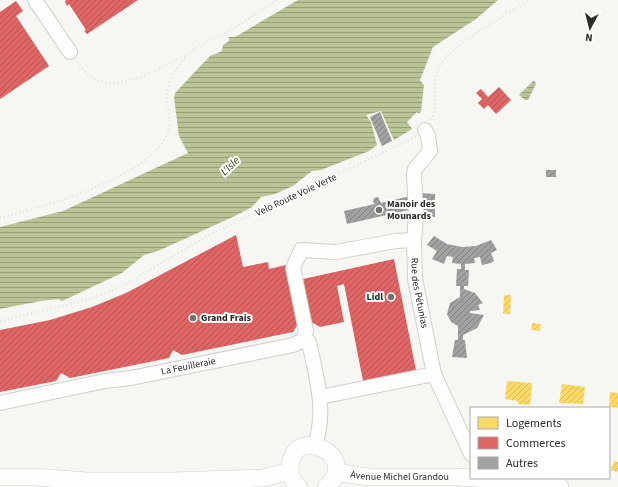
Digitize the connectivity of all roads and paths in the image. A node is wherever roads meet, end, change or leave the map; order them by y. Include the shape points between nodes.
1 (35, 0) edge
2 (277, 0) edge
3 (530, 0) edge
4 (70, 52) joint
5 (189, 54) junction
6 (425, 130) junction
7 (0, 218) edge
8 (414, 240) junction
9 (0, 321) edge
10 (304, 338) junction
11 (434, 374) junction
12 (320, 397) junction
13 (0, 403) edge
14 (315, 445) junction
15 (470, 452) edge
16 (290, 471) junction
17 (336, 472) junction
18 (0, 477) edge
19 (470, 478) edge
20 (483, 479) edge
21 (86, 481) junction
22 (173, 484) edge
23 (537, 485) edge
24 (19, 487) edge
25 (299, 487) edge
26 (326, 487) edge
27 (560, 487) edge

1 - 4 street
2 - 5 path via 229,31 203,43
3 - 6 path, Velo Route Voie Verte via 465,42 442,62 436,74 433,115
4 - 5 path via 84,73 98,81 115,84 136,79
5 - 7 path via 176,69 170,82 167,98 170,127 166,138 148,158 94,188
6 - 8 street, Rue des Pétunias via 430,151 415,169 414,174
6 - 9 path, Velo Route Voie Verte via 407,143 209,235 121,287 87,300
8 - 10 street via 336,252 301,250 293,268 306,331
8 - 11 street, Rue des Pétunias via 415,279
10 - 12 street via 309,342
10 - 13 street, La Feuilleraie via 292,345
11 - 12 street
11 - 15 street, Rue des Pétunias
12 - 14 street via 320,424
14 - 16 main road via 303,447 294,454
14 - 17 main road via 329,451 336,465
16 - 22 main road via 263,478
16 - 25 main road via 293,481
17 - 19 main road, Avenue Michel Grandou via 368,478
17 - 26 main road
18 - 21 main road
20 - 23 main road, Avenue Michel Grandou
21 - 22 main road
21 - 24 main road
23 - 27 main road, Avenue Michel Grandou

